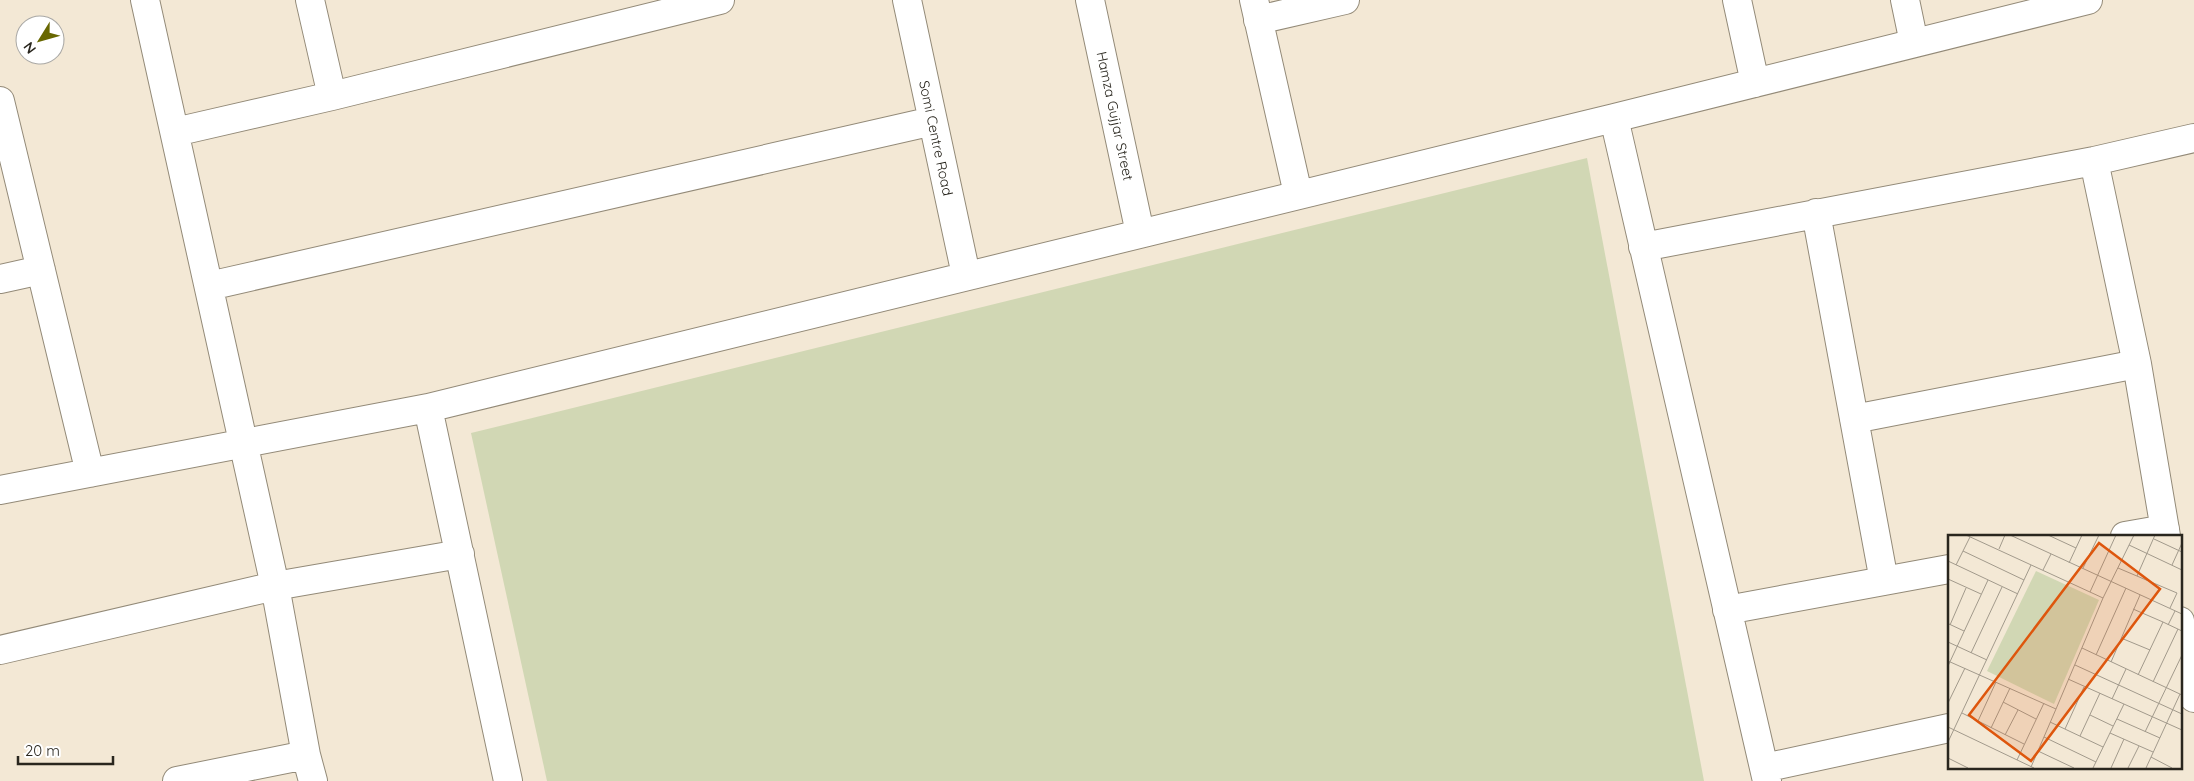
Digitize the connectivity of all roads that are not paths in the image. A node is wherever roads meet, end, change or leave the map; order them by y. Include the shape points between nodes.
1 (145, 0) edge
2 (310, 0) edge
3 (720, 0) edge
4 (907, 0) edge
5 (1090, 0) edge
6 (1345, 0) edge
7 (1737, 0) edge
8 (1905, 0) edge
9 (2072, 2) edge
10 (639, 10) edge
11 (1256, 10) edge
12 (1914, 43) junction
13 (1755, 83) junction
14 (332, 96) junction
15 (0, 100) edge
16 (1614, 118) junction
17 (933, 121) junction
18 (174, 132) junction
19 (2194, 138) edge
20 (2094, 161) junction
21 (1298, 194) junction
22 (1816, 213) junction
23 (1140, 233) junction
24 (1644, 247) junction
25 (41, 270) junction
26 (966, 275) junction
27 (0, 279) edge
28 (208, 286) junction
29 (2136, 364) junction
30 (428, 408) junction
31 (1854, 419) junction
32 (244, 444) junction
33 (90, 473) junction
34 (0, 490) edge
35 (2165, 532) edge
36 (2135, 535) edge
37 (460, 554) junction
38 (1948, 569) edge
39 (1884, 581) junction
40 (275, 586) junction
41 (1727, 610) junction
42 (2182, 637) edge
43 (0, 650) edge
44 (2188, 684) edge
45 (1948, 728) edge
46 (306, 755) junction
47 (1765, 774) edge
48 (178, 781) edge
49 (313, 781) edge
50 (508, 781) edge

1 - 18 street
2 - 14 street
3 - 10 street
4 - 17 street, Somi Centre Road
5 - 23 street, Hamza Gujjar Street
6 - 11 street
7 - 13 street
8 - 12 street
9 - 12 street
10 - 14 street
11 - 21 street
12 - 13 street
13 - 16 street
14 - 18 street
15 - 25 street
16 - 21 street
16 - 24 street
17 - 26 street, Somi Centre Road
17 - 28 street
18 - 28 street
19 - 20 street
20 - 22 street
20 - 29 street
21 - 23 street
22 - 24 street
22 - 31 street
23 - 26 street
24 - 41 street
25 - 27 street
25 - 33 street
26 - 30 street
28 - 32 street
29 - 31 street
29 - 35 street
30 - 32 street
30 - 37 street
31 - 39 street
32 - 33 street
32 - 40 street
33 - 34 street
35 - 36 street
37 - 40 street
37 - 50 street
38 - 39 street
39 - 41 street
40 - 43 street
40 - 46 street
41 - 47 street
42 - 44 street
45 - 47 street
46 - 48 street
46 - 49 street

